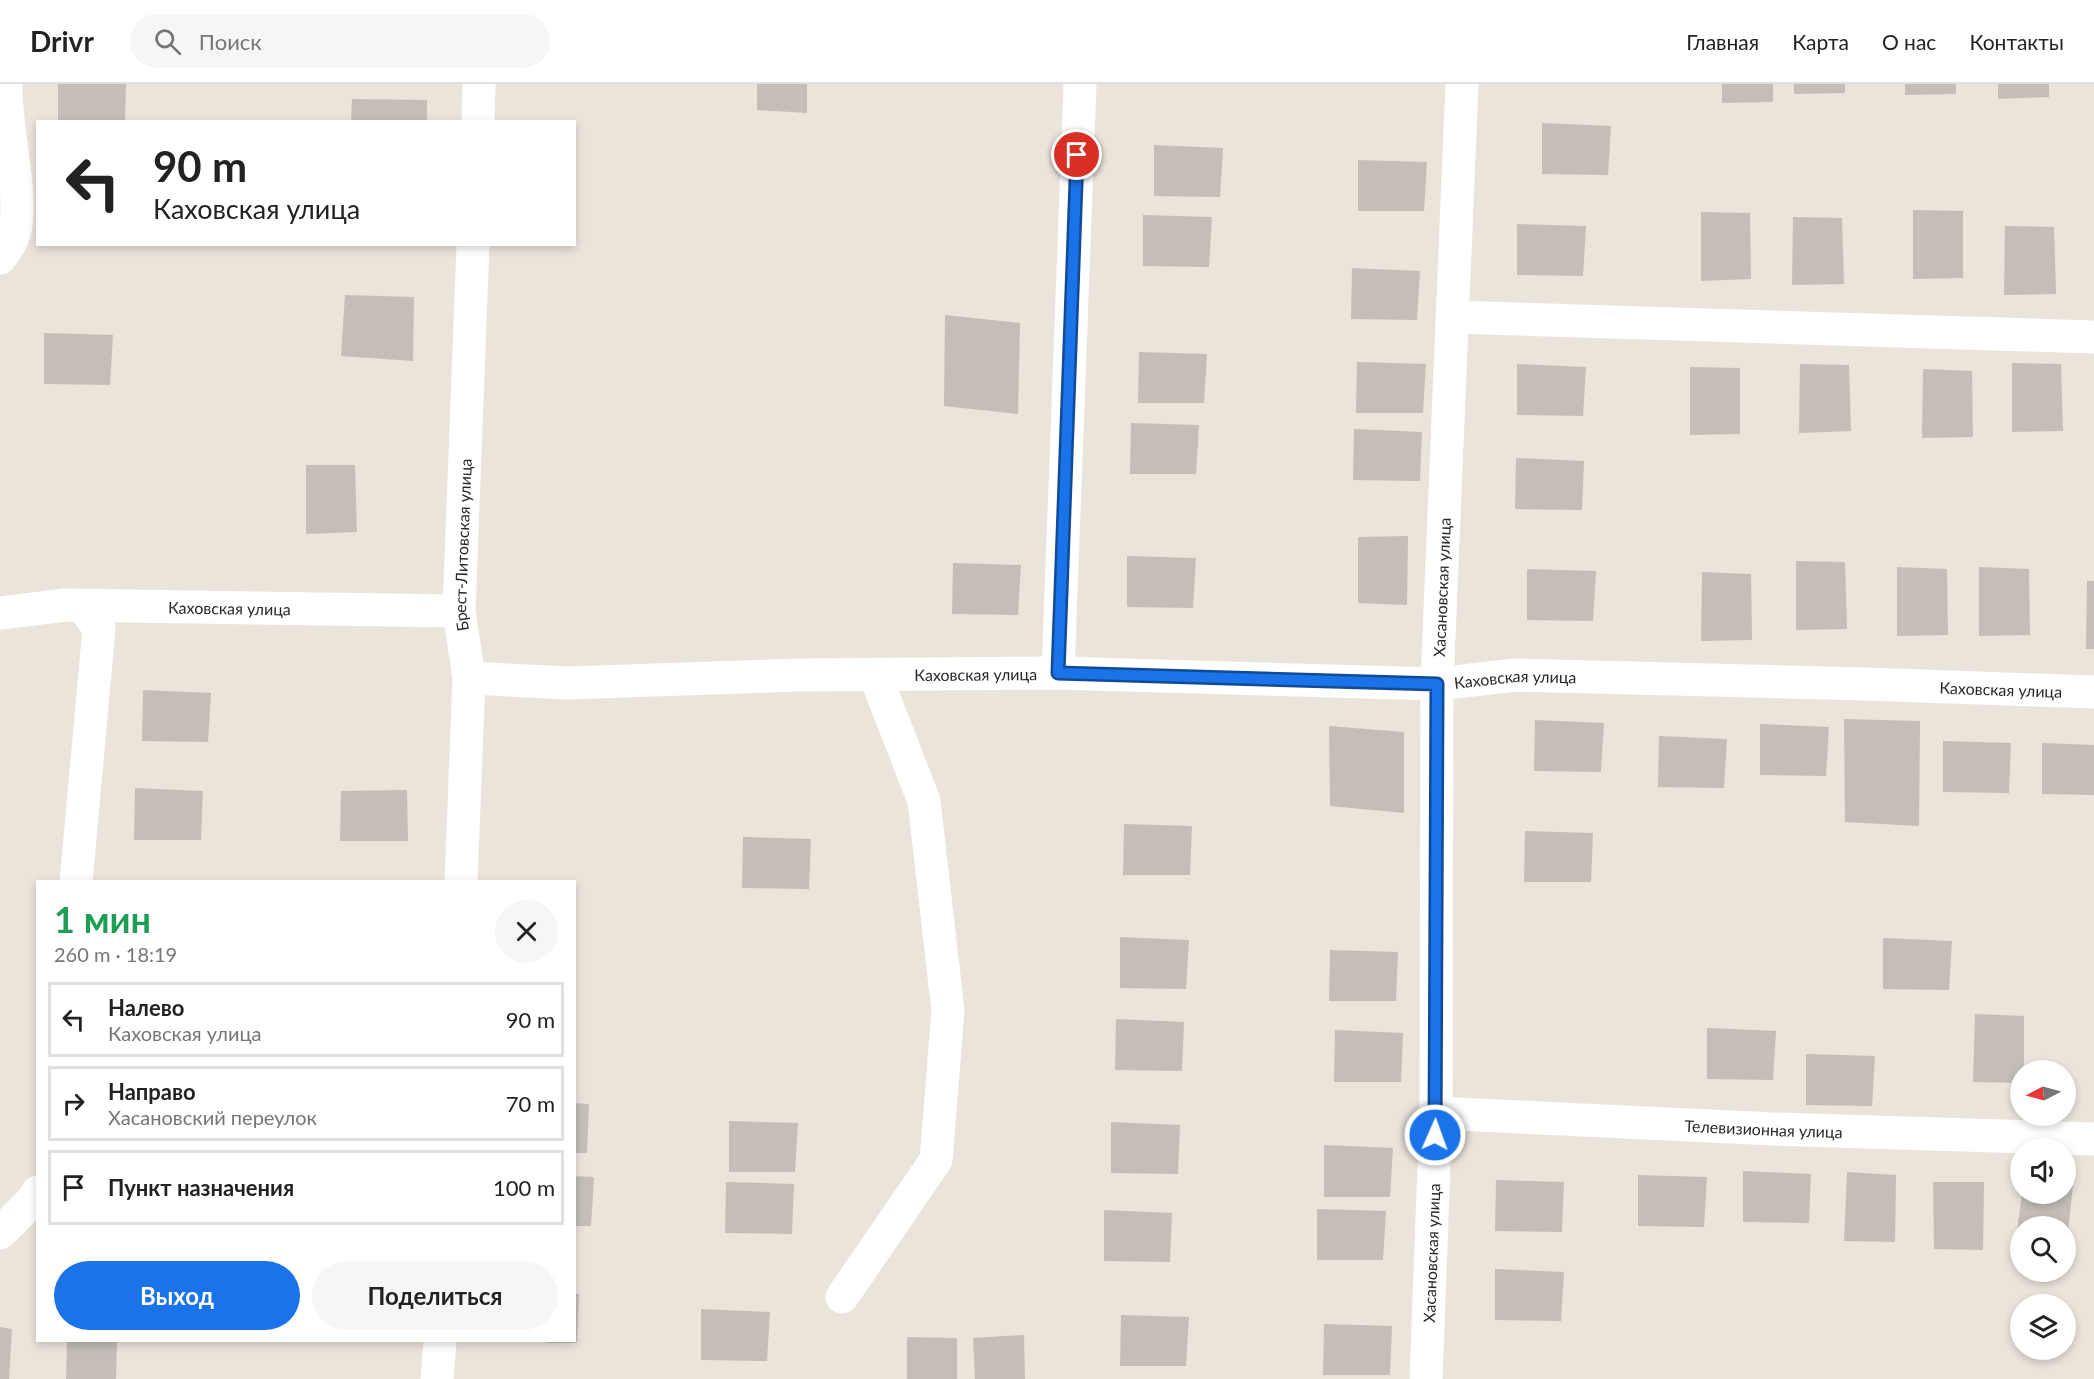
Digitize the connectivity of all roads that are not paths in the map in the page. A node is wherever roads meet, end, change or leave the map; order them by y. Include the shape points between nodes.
1 (6, 84) edge
2 (479, 84) edge
3 (1080, 84) edge
4 (1462, 84) edge
5 (478, 120) edge
6 (473, 246) edge
7 (0, 258) edge
8 (1453, 317) junction
9 (2094, 337) edge
10 (82, 606) junction
11 (459, 611) junction
12 (0, 613) edge
13 (1058, 673) junction
14 (875, 675) junction
15 (469, 678) junction
16 (1437, 684) junction
17 (2094, 692) edge
18 (76, 880) edge
19 (461, 880) edge
20 (1436, 1113) junction
21 (2094, 1139) edge
22 (36, 1194) edge
23 (0, 1233) edge
24 (842, 1297) dead end
25 (440, 1342) edge
26 (437, 1379) edge
27 (1426, 1379) edge

1 - 7 street via 16,227
2 - 5 street
3 - 13 street
4 - 8 street, Хасановская улица
6 - 11 street, Брест-Литовская улица
8 - 9 street
8 - 16 street, Хасановская улица
10 - 11 street, Каховская улица
10 - 12 street, Каховская улица
10 - 18 street via 99,628
11 - 15 street, Брест-Литовская улица
13 - 14 street, Каховская улица
13 - 16 street, Каховская улица
14 - 15 street, Каховская улица via 568,683
14 - 24 street via 924,801 948,1011 936,1160
15 - 19 street, Брест-Литовская улица
16 - 17 street, Каховская улица via 1516,675
16 - 20 street, Хасановская улица
20 - 21 street, Телевизионная улица
20 - 27 street, Хасановская улица
22 - 23 street
25 - 26 street

